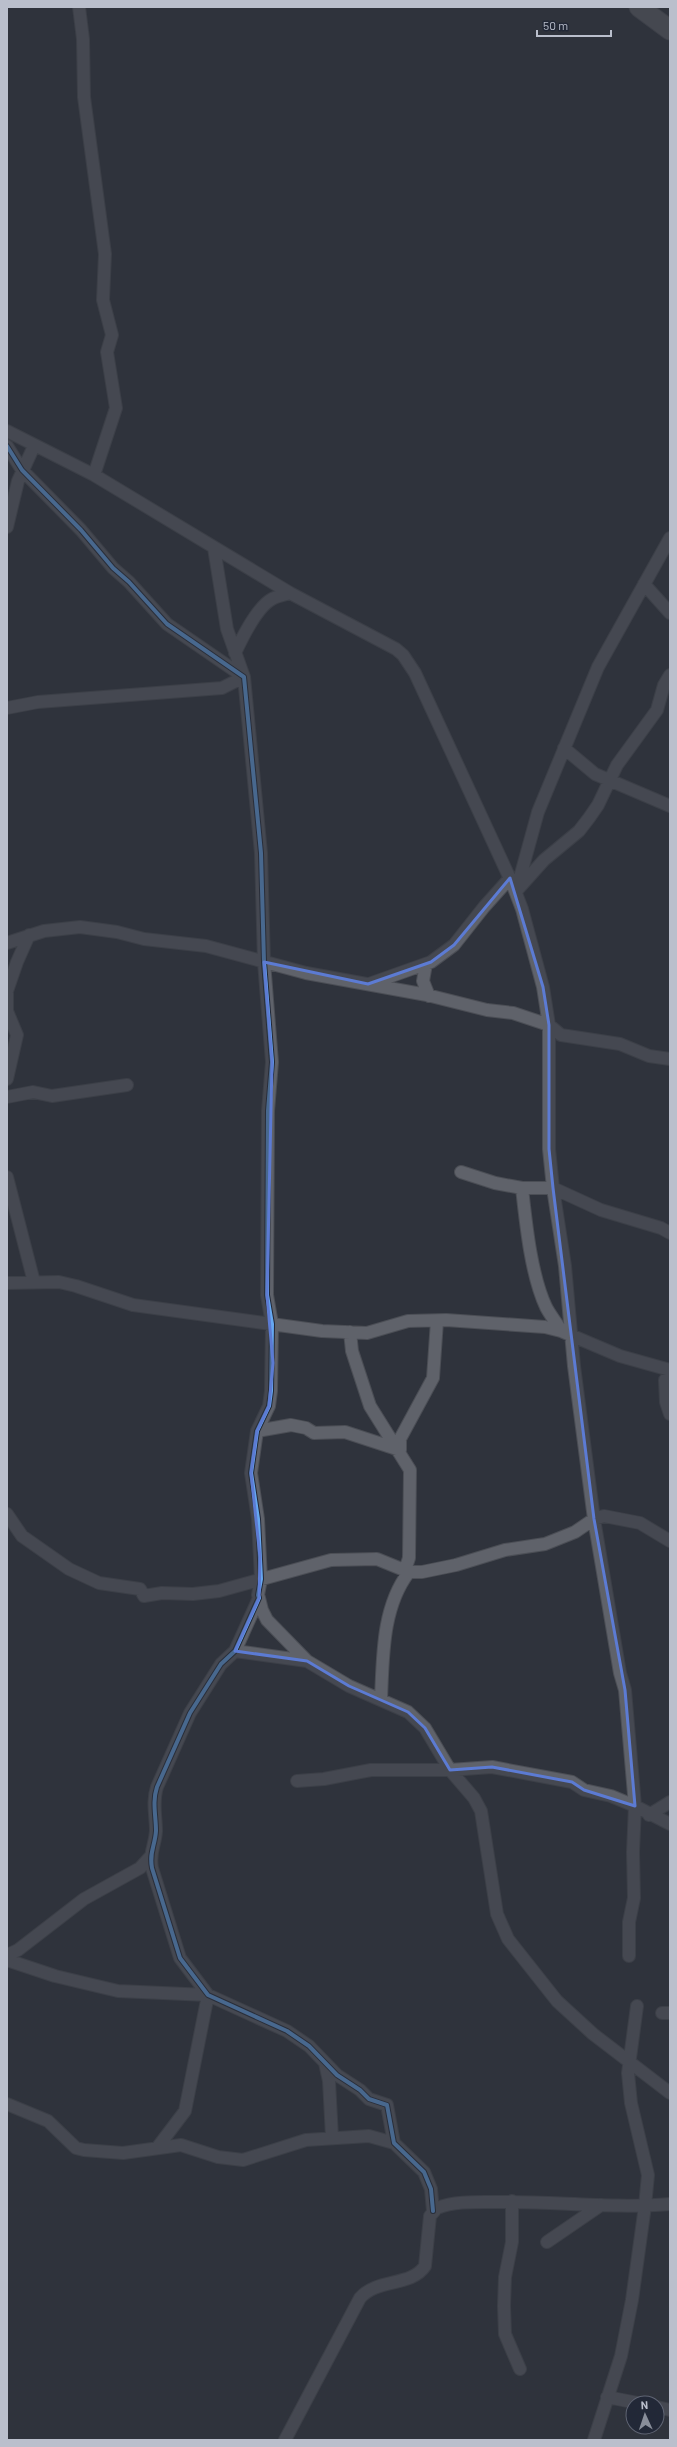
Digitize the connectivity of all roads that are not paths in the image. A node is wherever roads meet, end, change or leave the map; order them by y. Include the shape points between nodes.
1 (79, 7) edge
2 (639, 7) edge
3 (670, 30) edge
4 (7, 431) edge
5 (7, 446) edge
6 (34, 446) junction
7 (22, 470) junction
8 (94, 475) junction
9 (7, 527) edge
10 (670, 538) edge
11 (214, 548) junction
12 (644, 584) junction
13 (290, 593) junction
14 (670, 613) edge
15 (235, 653) junction
16 (670, 675) edge
17 (244, 677) junction
18 (7, 708) edge
19 (564, 748) junction
20 (608, 780) junction
21 (670, 806) edge
22 (510, 878) junction
23 (516, 892) junction
24 (29, 935) junction
25 (7, 943) edge
26 (264, 962) junction
27 (426, 964) junction
28 (368, 984) junction
29 (429, 996) junction
30 (549, 1025) junction
31 (670, 1059) edge
32 (7, 1078) edge
33 (127, 1086) dead end
34 (7, 1097) edge
35 (461, 1172) dead end
36 (7, 1177) edge
37 (522, 1188) junction
38 (553, 1188) junction
39 (670, 1233) edge
40 (34, 1282) junction
41 (7, 1283) edge
42 (437, 1321) junction
43 (272, 1324) junction
44 (350, 1332) junction
45 (567, 1333) junction
46 (670, 1370) edge
47 (670, 1376) edge
48 (670, 1414) edge
49 (257, 1431) junction
50 (400, 1450) junction
51 (7, 1514) edge
52 (594, 1519) junction
53 (670, 1541) edge
54 (407, 1571) junction
55 (261, 1579) junction
56 (259, 1598) junction
57 (235, 1651) junction
58 (308, 1661) junction
59 (381, 1698) junction
60 (450, 1770) junction
61 (297, 1781) dead end
62 (670, 1802) edge
63 (635, 1806) junction
64 (649, 1815) junction
65 (670, 1824) edge
66 (150, 1857) junction
67 (7, 1955) edge
68 (629, 1956) dead end
69 (7, 1960) edge
70 (208, 1995) junction
71 (637, 2006) dead end
72 (324, 2062) junction
73 (628, 2062) junction
74 (670, 2093) edge
75 (7, 2104) edge
76 (332, 2137) junction
77 (394, 2143) junction
78 (157, 2148) junction
79 (512, 2201) junction
80 (670, 2204) edge
81 (601, 2205) junction
82 (645, 2206) junction
83 (433, 2211) junction
84 (547, 2242) dead end
85 (520, 2369) dead end
86 (607, 2397) junction
87 (625, 2400) edge
88 (285, 2440) edge
89 (594, 2440) edge

1 - 8 street via 83,39 84,97 105,254 104,300 112,335 107,352 116,408
2 - 3 highway
4 - 6 street
5 - 7 street
6 - 7 street
6 - 8 street
7 - 9 street
7 - 17 street via 167,624
8 - 11 street
10 - 12 street
11 - 13 street
11 - 15 street via 222,608
12 - 14 street
12 - 19 street via 598,667
13 - 15 street via 271,599 260,610
13 - 22 street via 375,637 403,655 415,673
15 - 17 street
16 - 20 street via 664,685 657,710
17 - 18 street via 222,688 38,702
17 - 26 street via 261,853
19 - 20 street via 595,774
19 - 23 street via 538,812
20 - 21 street
20 - 23 street via 598,805 582,827 544,860
22 - 23 street
22 - 27 street via 454,945
23 - 30 street via 543,987
24 - 25 street
24 - 26 street via 80,927 144,939 206,946
24 - 32 street via 7,991 8,1011 17,1035
26 - 28 street via 306,973
26 - 43 street via 272,1062 268,1111 267,1295
27 - 28 street
27 - 29 street via 423,981
28 - 29 street
29 - 30 street via 487,1010 513,1013
30 - 31 street via 561,1035 620,1044 649,1056
30 - 38 street via 549,1142
33 - 34 street via 52,1096 33,1092
35 - 37 street via 495,1183
36 - 40 street
37 - 38 street
37 - 45 street via 530,1248 540,1290 546,1307
38 - 39 street via 601,1210
38 - 45 street via 565,1266
40 - 41 street
40 - 43 street via 59,1282 133,1305
42 - 44 street via 408,1321 380,1330
42 - 45 street via 545,1327
42 - 50 street via 433,1378 400,1439
43 - 44 street
43 - 49 street via 269,1406
44 - 50 street via 352,1351 370,1406
45 - 46 street via 620,1356
45 - 52 street via 574,1366
47 - 48 street via 665,1380 666,1402
49 - 50 street via 291,1425 306,1428 314,1433 345,1432
49 - 55 street via 251,1473 258,1519
50 - 54 street via 410,1470
51 - 55 street via 22,1536 65,1566 99,1583 140,1589 144,1596 206,1592 237,1587
52 - 53 street via 604,1516 640,1523
52 - 54 street via 575,1532 545,1544 505,1550 429,1571
52 - 63 street via 625,1690
54 - 55 street via 377,1559 331,1560
54 - 59 street via 399,1585 387,1628 383,1651
55 - 56 street
56 - 57 street
56 - 58 street via 267,1620
57 - 58 street
57 - 66 street via 221,1664 190,1713 156,1787 156,1832
58 - 59 street via 349,1686
59 - 60 street via 408,1712 425,1728
60 - 61 street via 371,1770
60 - 63 street via 492,1767 572,1782 584,1790 611,1796
60 - 73 street via 471,1793 481,1811 497,1914 508,1939 557,2001
62 - 64 street
63 - 64 street
63 - 68 street via 634,1898 629,1922
64 - 65 street
66 - 67 street via 140,1868 99,1889 18,1950
66 - 70 street via 178,1952
69 - 70 street via 55,1976 118,1991
70 - 72 street via 287,2031 309,2046
70 - 78 street via 185,2111
71 - 73 street
72 - 76 street via 329,2081
72 - 77 street via 369,2099 387,2105
73 - 74 street
73 - 82 street via 631,2102 648,2175
75 - 78 street via 48,2121 76,2148 122,2153
76 - 77 street via 369,2136
76 - 78 street via 306,2140 243,2160 218,2157 189,2146
77 - 83 street via 417,2164 427,2179
79 - 81 street
79 - 83 street via 466,2202 444,2205
79 - 85 street via 512,2242 505,2277 505,2334
80 - 82 street
81 - 82 street
81 - 84 street
82 - 86 street via 632,2300 621,2356
83 - 88 street via 430,2216 425,2266 420,2273 411,2278 374,2288 360,2298
86 - 87 street
86 - 89 street

